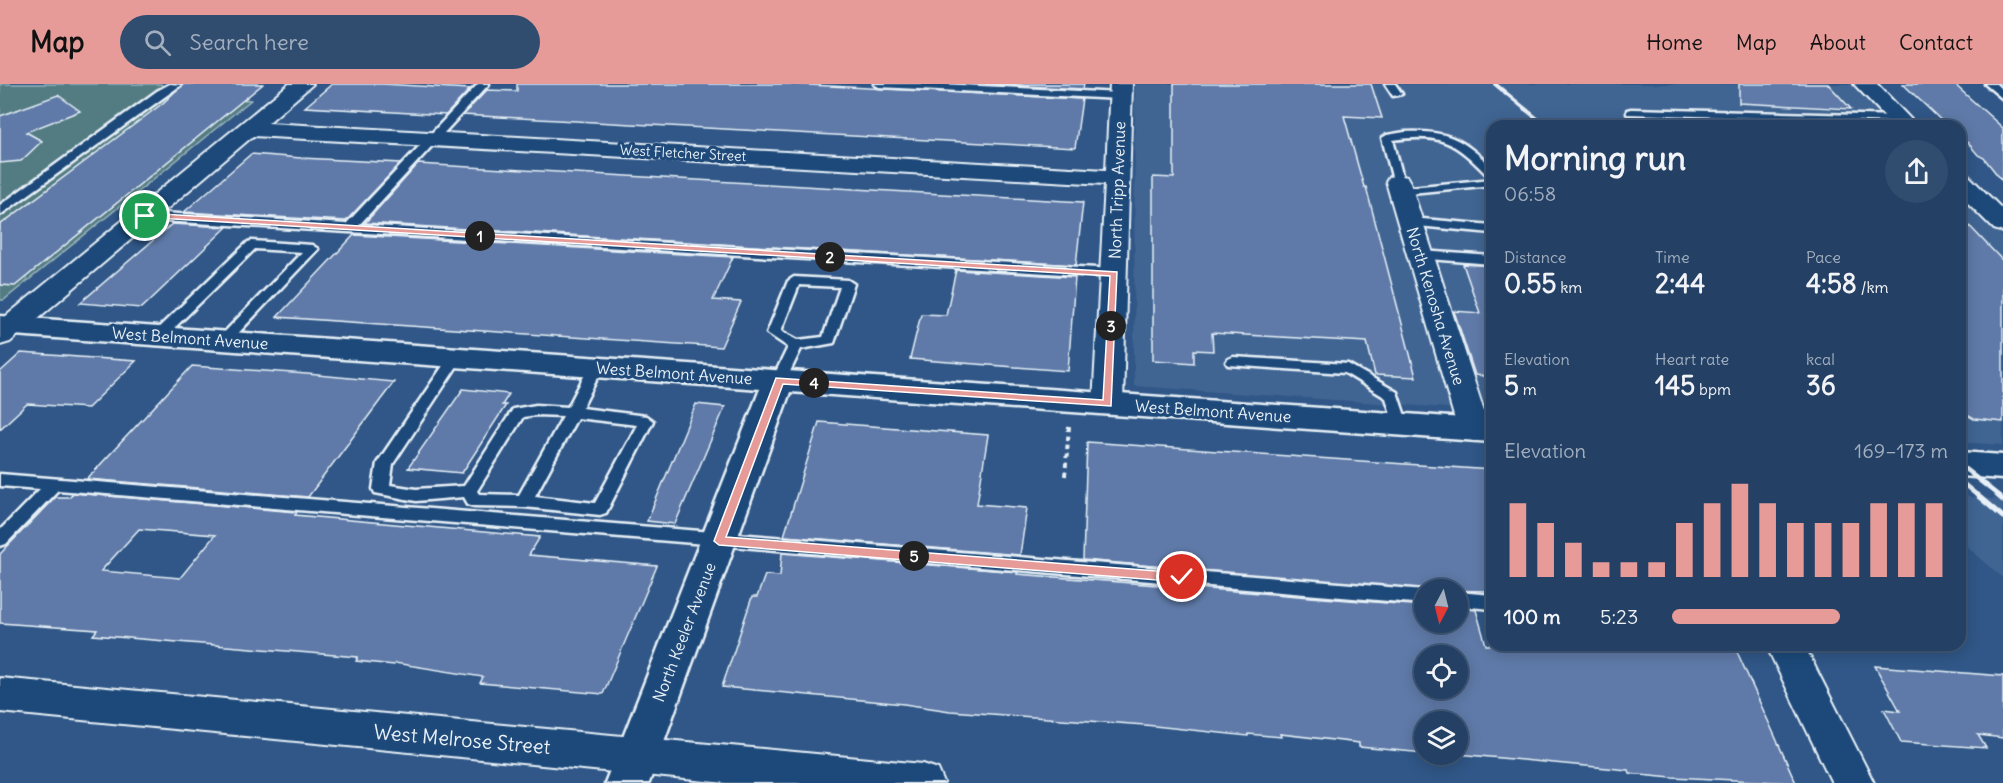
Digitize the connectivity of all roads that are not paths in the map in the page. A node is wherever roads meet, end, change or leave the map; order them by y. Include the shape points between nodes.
1 (302, 84) edge
2 (484, 84) edge
3 (879, 84) edge
4 (1390, 84) edge
5 (1865, 84) edge
6 (1990, 84) edge
7 (176, 85) edge
8 (1121, 90) edge
9 (1397, 94) dead end
10 (2003, 96) edge
11 (1631, 112) dead end
12 (1849, 120) edge
13 (1901, 120) edge
14 (248, 129) junction
15 (432, 139) junction
16 (1486, 168) edge
17 (1118, 178) junction
18 (1486, 182) edge
19 (1400, 187) junction
20 (1966, 187) edge
21 (0, 211) edge
22 (145, 216) junction
23 (1411, 222) junction
24 (2003, 224) edge
25 (349, 228) junction
26 (1486, 228) edge
27 (1421, 255) junction
28 (1486, 260) edge
29 (1114, 273) junction
30 (4, 329) edge
31 (158, 336) junction
32 (223, 341) junction
33 (796, 345) junction
34 (456, 357) junction
35 (1233, 362) dead end
36 (596, 367) junction
37 (779, 380) junction
38 (1108, 404) junction
39 (573, 412) junction
40 (1401, 425) junction
41 (1483, 430) edge
42 (1966, 464) edge
43 (2003, 467) edge
44 (0, 480) edge
45 (54, 485) junction
46 (469, 491) junction
47 (524, 501) junction
48 (0, 540) edge
49 (719, 541) junction
50 (1414, 596) edge
51 (1468, 600) edge
52 (1486, 601) edge
53 (1788, 651) edge
54 (0, 695) edge
55 (632, 769) edge
56 (924, 783) edge
57 (1853, 783) edge

1 - 14 street
2 - 15 lane
3 - 8 lane
4 - 9 lane
5 - 13 street
6 - 10 lane
7 - 21 lane
8 - 17 street, North Tripp Avenue
11 - 12 lane
14 - 15 street, West Fletcher Street
14 - 22 street
15 - 17 street, West Fletcher Street
15 - 25 lane
16 - 19 lane via 1452,140 1405,135 1388,138
17 - 29 street, North Tripp Avenue
18 - 19 lane
19 - 23 street, North Kenosha Avenue
20 - 24 street
22 - 25 lane
22 - 30 street
23 - 26 lane
23 - 27 street, North Kenosha Avenue
25 - 29 lane
27 - 28 lane
27 - 41 street, North Kenosha Avenue
29 - 38 street, North Tripp Avenue
30 - 31 main road, West Belmont Avenue
31 - 32 main road, West Belmont Avenue
31 - 32 lane via 252,245 312,249
32 - 34 main road, West Belmont Avenue
33 - 33 lane via 774,333 794,281 848,284 829,340
33 - 37 lane
34 - 36 main road, West Belmont Avenue
34 - 46 lane via 385,463 381,489 416,495
35 - 40 lane via 1348,369 1392,395
36 - 37 main road, West Belmont Avenue
36 - 39 lane
37 - 38 main road, West Belmont Avenue
37 - 49 main road, North Keeler Avenue
38 - 40 main road, West Belmont Avenue
39 - 46 lane via 536,410 518,414
39 - 47 lane
39 - 47 lane via 646,421 600,509
40 - 41 main road, West Belmont Avenue
42 - 43 main road
44 - 45 lane
45 - 48 lane
45 - 49 lane
46 - 47 lane via 474,500
49 - 50 lane
49 - 55 main road, North Keeler Avenue
51 - 52 lane
53 - 57 street
54 - 55 street, West Melrose Street
55 - 56 street, West Melrose Street

